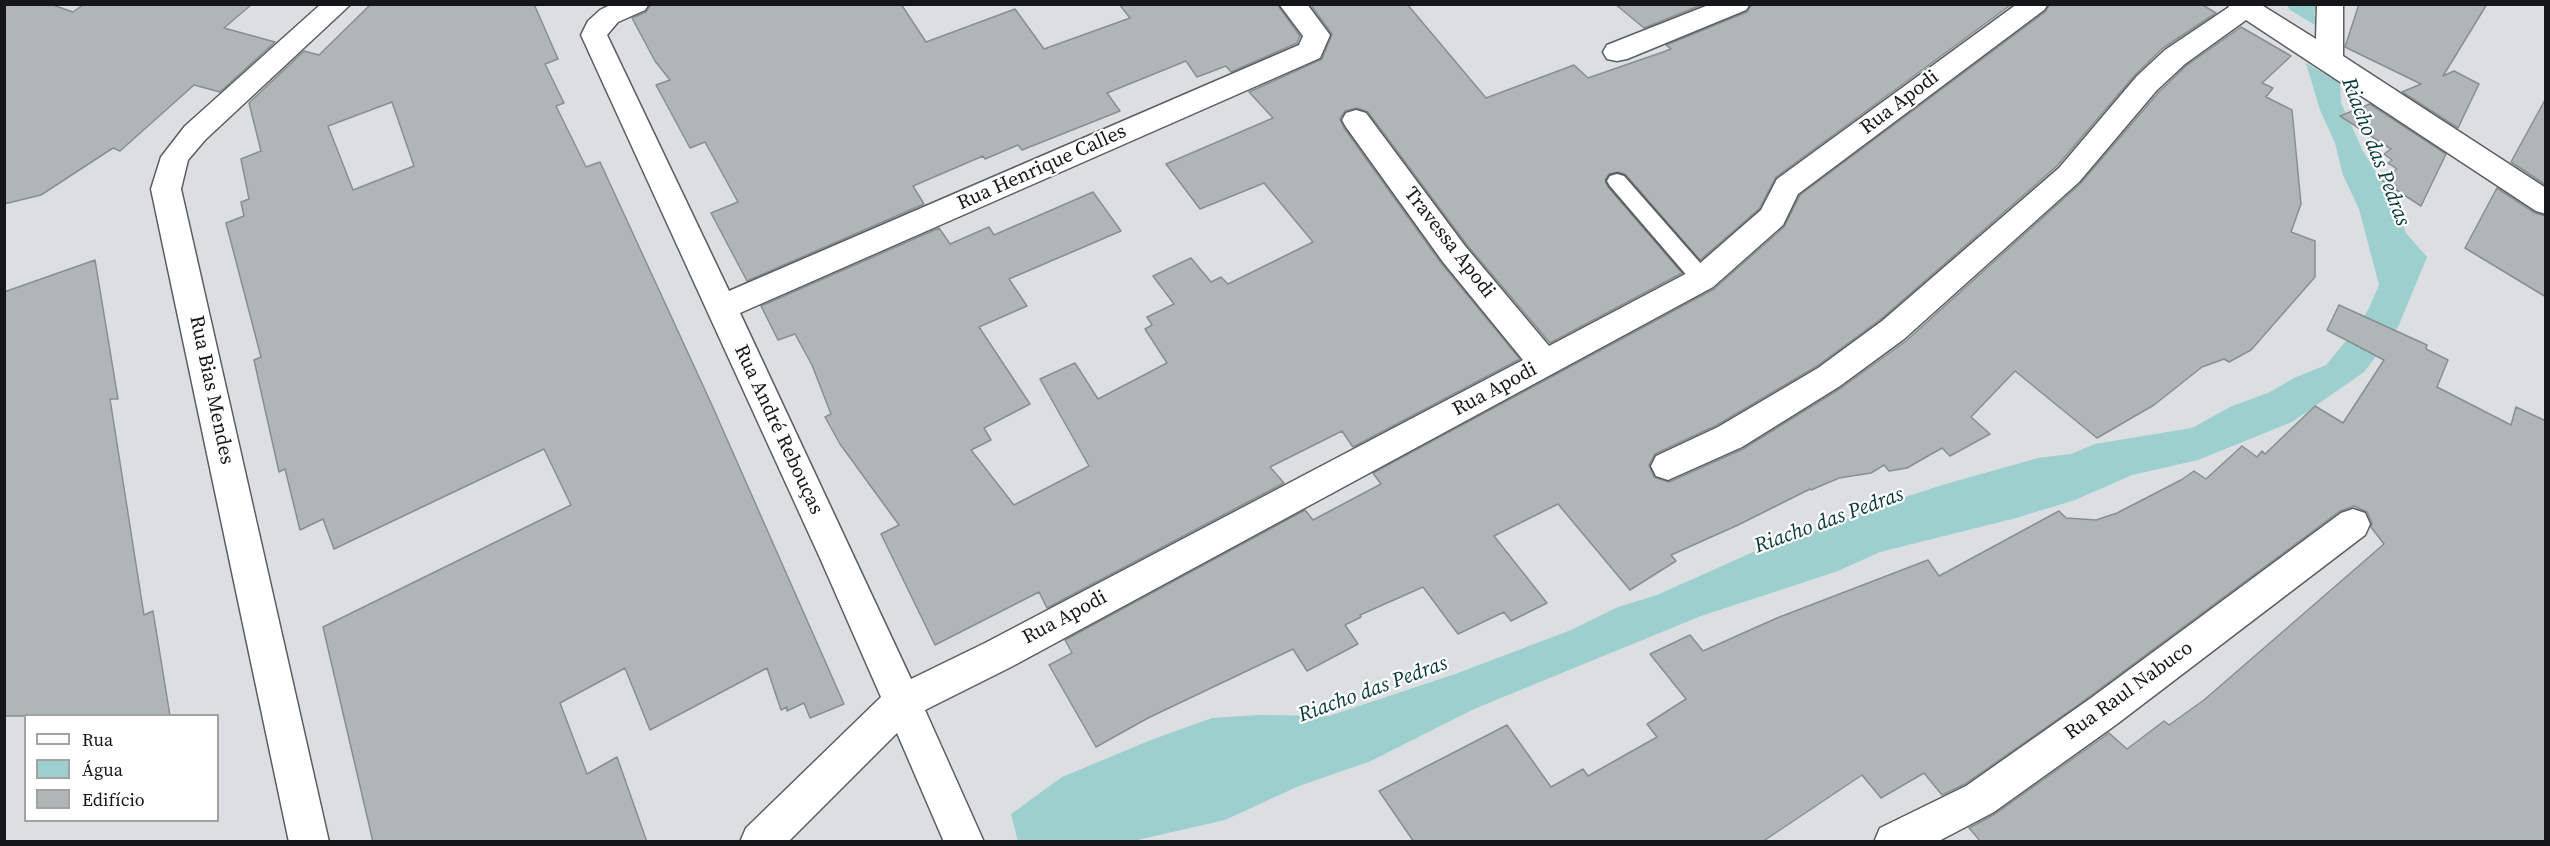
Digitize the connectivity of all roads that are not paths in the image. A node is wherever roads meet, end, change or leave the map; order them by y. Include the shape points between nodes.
1 (338, 4) edge
2 (636, 4) edge
3 (1292, 4) edge
4 (1737, 4) edge
5 (2035, 4) edge
6 (2330, 4) edge
7 (2242, 6) edge
8 (1617, 52) dead end
9 (2330, 60) junction
10 (1356, 120) dead end
11 (1617, 181) dead end
12 (2546, 204) edge
13 (1702, 279) junction
14 (721, 308) junction
15 (1545, 364) junction
16 (1668, 466) dead end
17 (2353, 524) dead end
18 (901, 703) junction
19 (962, 839) edge
20 (309, 842) edge
21 (760, 842) edge
22 (1894, 842) edge

1 - 20 street, Rua Bias Mendes via 195,133 175,157 166,189
2 - 14 street, Rua André Rebouças via 602,21 594,34
3 - 14 street, Rua Henrique Calles via 1317,35 1310,51
4 - 8 street
5 - 13 street, Rua Apodi via 1787,187 1772,217
6 - 9 street
7 - 9 street
7 - 16 street via 2175,57 2147,83 2069,176 1893,330 1828,377 1730,438
9 - 12 street
10 - 15 street, Travessa Apodi via 1454,254
11 - 13 lane
13 - 15 street, Rua Apodi
14 - 18 street, Rua André Rebouças
15 - 18 street, Rua Apodi via 999,655
17 - 22 street, Rua Raul Nabuco via 1980,799
18 - 19 street, Rua André Rebouças
18 - 21 street, Rua Apodi

